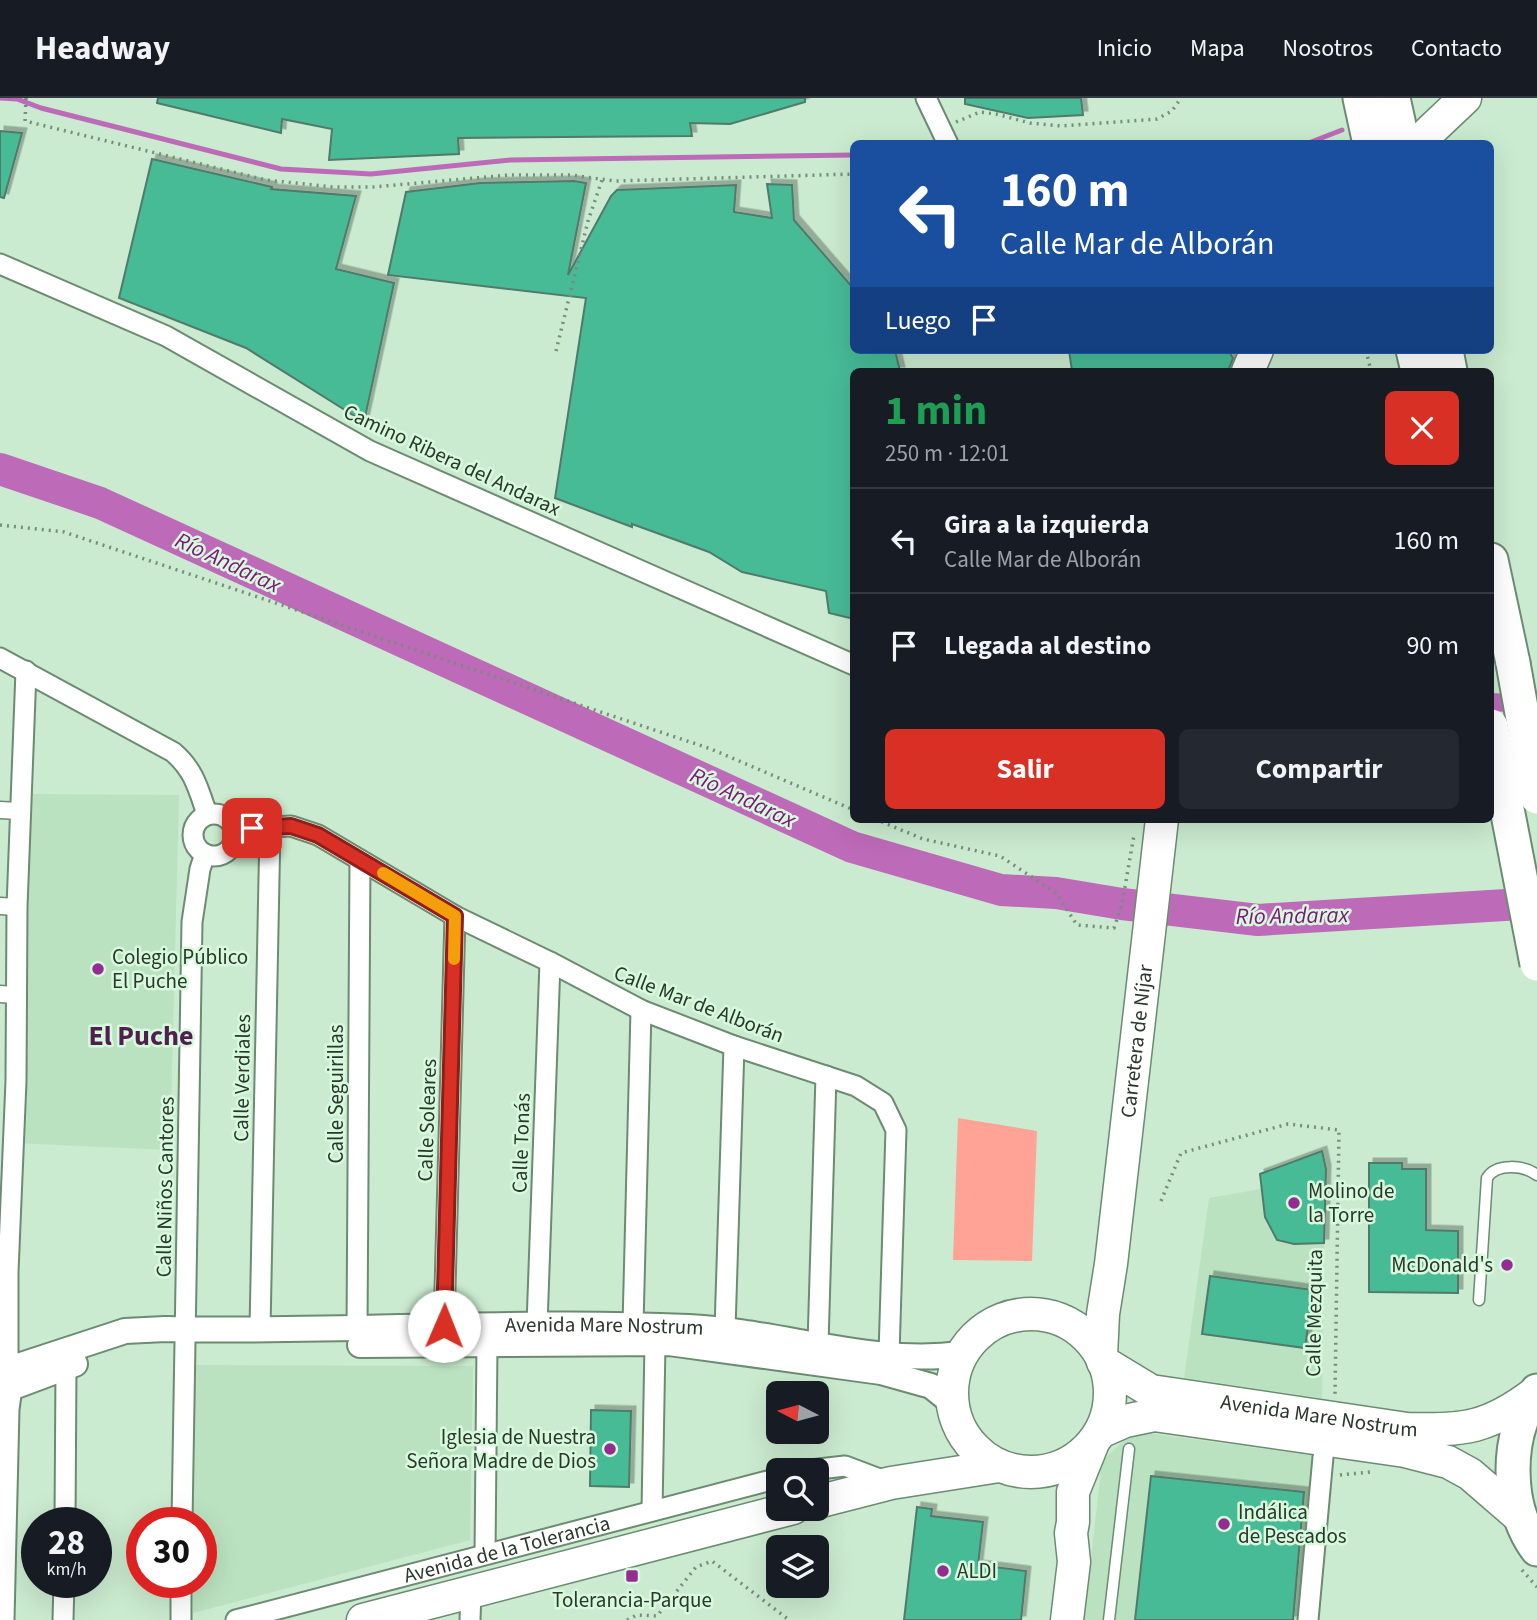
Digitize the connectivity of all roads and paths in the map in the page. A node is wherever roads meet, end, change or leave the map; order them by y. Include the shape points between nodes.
1 (26, 98) edge
2 (926, 98) edge
3 (1181, 98) edge
4 (1360, 98) edge
5 (1393, 98) edge
6 (1465, 98) edge
7 (944, 136) edge
8 (1415, 138) edge
9 (1369, 140) edge
10 (850, 174) edge
11 (602, 180) junction
12 (0, 264) edge
13 (556, 351) dead end
14 (0, 525) edge
15 (1494, 574) edge
16 (0, 658) edge
17 (850, 663) edge
18 (26, 671) junction
19 (1494, 714) edge
20 (1537, 715) edge
21 (1494, 742) edge
22 (1537, 797) edge
23 (850, 808) edge
24 (10, 811) edge
25 (207, 814) junction
26 (885, 823) edge
27 (1148, 825) edge
28 (270, 828) junction
29 (234, 829) junction
30 (205, 854) junction
31 (360, 860) junction
32 (8, 906) edge
33 (455, 916) junction
34 (550, 962) junction
35 (1537, 964) edge
36 (8, 994) edge
37 (641, 1010) junction
38 (734, 1046) junction
39 (826, 1076) junction
40 (8, 1080) edge
41 (6, 1174) edge
42 (1537, 1175) edge
43 (1161, 1201) dead end
44 (1111, 1264) junction
45 (4, 1272) edge
46 (1479, 1300) dead end
47 (1052, 1316) junction
48 (537, 1325) junction
49 (633, 1325) junction
50 (444, 1326) junction
51 (260, 1329) junction
52 (356, 1329) junction
53 (725, 1329) junction
54 (184, 1337) junction
55 (655, 1343) junction
56 (487, 1344) junction
57 (818, 1344) junction
58 (889, 1354) junction
59 (961, 1354) junction
60 (1102, 1359) junction
61 (66, 1367) junction
62 (5, 1380) edge
63 (1536, 1392) edge
64 (954, 1413) junction
65 (1335, 1417) junction
66 (1096, 1438) junction
67 (1129, 1450) dead end
68 (1323, 1457) dead end
69 (829, 1468) edge
70 (1008, 1470) junction
71 (766, 1481) edge
72 (899, 1481) junction
73 (829, 1499) edge
74 (65, 1507) edge
75 (182, 1507) edge
76 (652, 1511) junction
77 (766, 1516) edge
78 (1521, 1518) junction
79 (1071, 1533) junction
80 (1537, 1549) edge
81 (485, 1554) junction
82 (64, 1598) edge
83 (181, 1598) edge
84 (471, 1606) edge
85 (4, 1620) edge
86 (63, 1620) edge
87 (181, 1620) edge
88 (236, 1620) edge
89 (363, 1620) edge
90 (627, 1620) edge
91 (789, 1620) edge
92 (1067, 1620) edge
93 (1109, 1620) edge
94 (1308, 1620) edge

1 - 11 path via 25,121 266,180 333,187 509,175
2 - 7 street
3 - 7 path via 1172,111 1157,119 1061,126 980,113
4 - 9 highway
5 - 8 highway
6 - 8 main road
10 - 11 path
11 - 13 path
12 - 17 street, Camino Ribera del Andarax via 166,336 370,451
14 - 23 path via 64,532 711,749
15 - 22 highway, bridge
16 - 18 street
18 - 24 street
18 - 25 street via 173,752 187,764
19 - 20 street
21 - 35 highway, bridge
24 - 32 street
25 - 29 street via 224,816
25 - 30 street via 197,821 192,835
26 - 27 path via 923,839 1000,856 1056,893 1077,925 1114,928
27 - 44 main road, Carretera de Níjar
28 - 29 street, Calle Mar de Alborán
28 - 31 street, Calle Mar de Alborán via 291,826 318,835
28 - 51 street, Calle Verdiales
29 - 30 street via 233,845 226,852
30 - 54 street, Calle Niños Cantores via 192,922
31 - 33 street, Calle Mar de Alborán
31 - 52 street, Calle Seguirillas
32 - 36 street
33 - 34 street, Calle Mar de Alborán
33 - 50 street, Calle Soleares
34 - 37 street, Calle Mar de Alborán
34 - 48 street, Calle Tonás
36 - 40 street
37 - 38 street, Calle Mar de Alborán
37 - 49 street
38 - 39 street, Calle Mar de Alborán
38 - 53 street
39 - 57 street
39 - 58 street, Calle Mar de Alborán via 856,1086 883,1103 896,1130
40 - 41 street
41 - 45 street
42 - 46 lane via 1522,1168 1496,1168 1487,1178
43 - 65 path, Calle Mezquita via 1181,1153 1288,1124 1339,1130
44 - 47 main road, Carretera de Níjar via 1089,1296
44 - 60 main road, Carretera de Níjar
45 - 62 street
47 - 59 main road via 1026,1314 1000,1320 978,1334
47 - 60 main road via 1088,1338
48 - 49 street, Avenida Mare Nostrum
48 - 50 street, Avenida Mare Nostrum
49 - 53 street, Avenida Mare Nostrum
50 - 52 street, Avenida Mare Nostrum
51 - 52 street, Avenida Mare Nostrum
51 - 54 street, Avenida Mare Nostrum
53 - 57 street, Avenida Mare Nostrum
54 - 56 street, Avenida Mare Nostrum
54 - 61 street, Avenida Mare Nostrum
54 - 62 street, Avenida Mare Nostrum via 125,1331
54 - 75 street, Calle Niños Cantores
55 - 56 street, Avenida Mare Nostrum
55 - 64 street, Avenida Mare Nostrum via 881,1373 931,1386
55 - 76 street
56 - 81 street
57 - 58 street, Avenida Mare Nostrum
58 - 59 street, Avenida Mare Nostrum via 932,1358
59 - 64 main road via 953,1377
60 - 65 main road, Avenida Mare Nostrum via 1151,1391
60 - 66 main road via 1110,1385 1108,1409
61 - 62 street, Avenida Mare Nostrum
61 - 74 street
62 - 85 street via 9,1409
63 - 65 main road, Avenida Mare Nostrum via 1495,1418 1448,1431
63 - 78 highway via 1521,1423 1514,1454 1514,1487
64 - 70 main road via 967,1441 981,1456
64 - 72 main road via 954,1443 940,1460
66 - 70 main road via 1065,1465 1046,1472
66 - 78 main road, Avenida Mare Nostrum via 1125,1421 1154,1415 1405,1451 1448,1462 1470,1474
66 - 79 main road via 1074,1487
67 - 93 lane
68 - 94 street
69 - 72 street via 845,1466
70 - 72 main road
70 - 79 main road via 1050,1500
71 - 76 street, Avenida de la Tolerancia
72 - 73 main road
76 - 81 street, Avenida de la Tolerancia
77 - 84 main road, Avenida de la Tolerancia
78 - 80 highway
79 - 92 main road via 1074,1562
81 - 88 street, Avenida de la Tolerancia
82 - 86 street
83 - 87 street
84 - 89 main road, Avenida de la Tolerancia
90 - 91 path via 636,1615 657,1616 696,1567 712,1561

